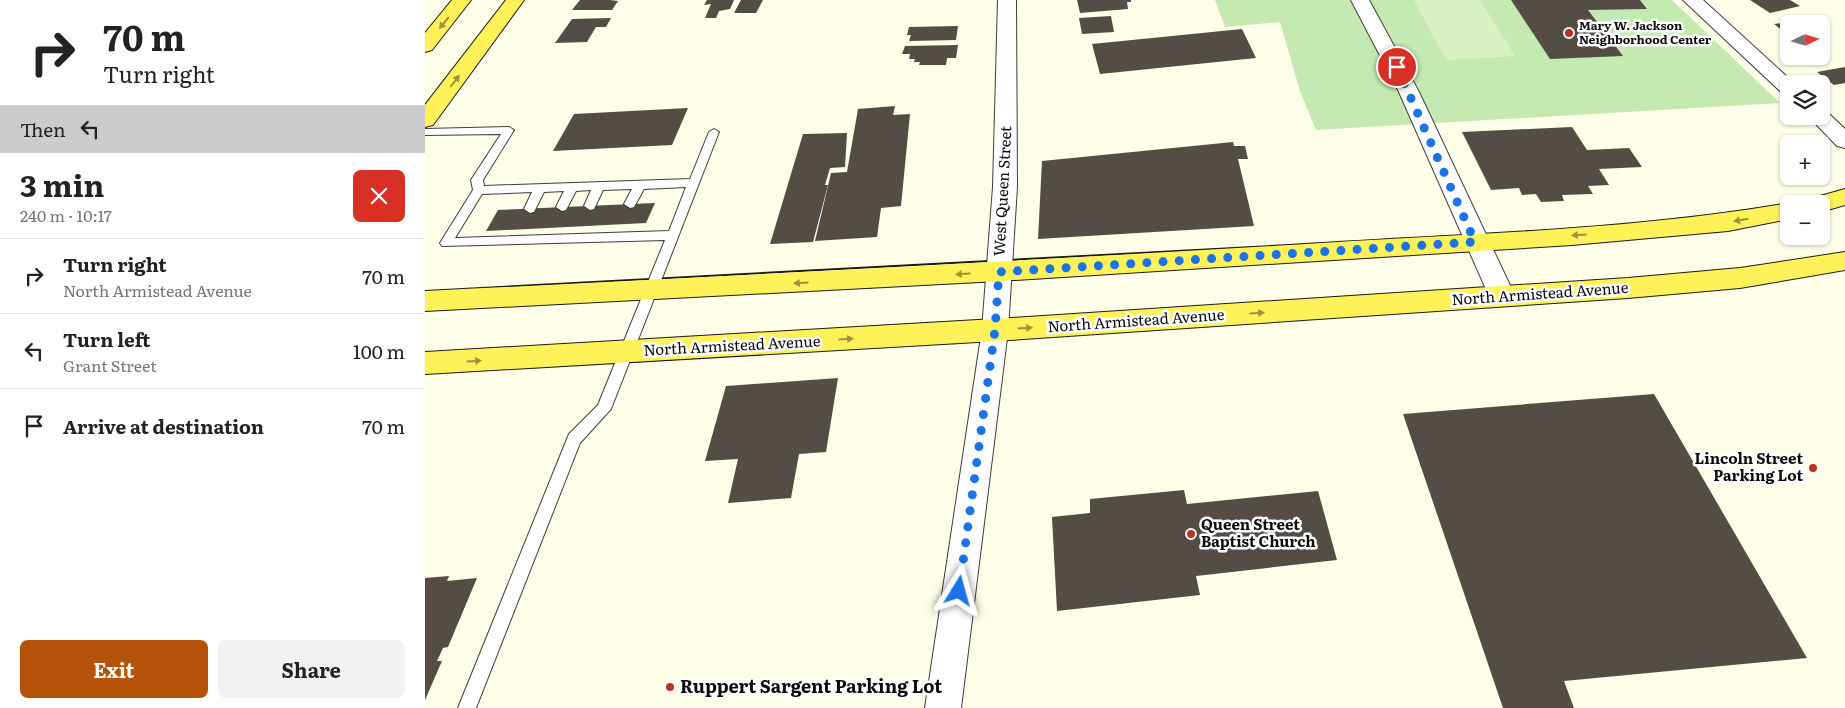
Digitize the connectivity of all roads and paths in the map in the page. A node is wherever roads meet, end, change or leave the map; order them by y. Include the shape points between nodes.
1 (462, 0) edge
2 (515, 0) edge
3 (1007, 0) edge
4 (1359, 0) edge
5 (1692, 0) edge
6 (425, 46) edge
7 (1780, 81) edge
8 (425, 120) edge
9 (1828, 125) edge
10 (425, 132) edge
11 (714, 132) dead end
12 (1845, 141) edge
13 (694, 183) junction
14 (640, 185) junction
15 (599, 186) junction
16 (572, 187) junction
17 (539, 189) junction
18 (479, 190) junction
19 (1845, 197) edge
20 (1830, 201) edge
21 (631, 204) dead end
22 (590, 206) dead end
23 (562, 207) dead end
24 (530, 209) dead end
25 (1780, 213) edge
26 (620, 225) dead end
27 (581, 226) dead end
28 (552, 228) dead end
29 (518, 229) dead end
30 (674, 235) junction
31 (614, 237) junction
32 (575, 239) junction
33 (546, 240) junction
34 (511, 242) junction
35 (1475, 242) junction
36 (1845, 261) edge
37 (999, 272) junction
38 (651, 292) junction
39 (1502, 296) junction
40 (425, 302) edge
41 (995, 330) junction
42 (626, 352) junction
43 (425, 363) edge
44 (467, 708) edge
45 (943, 708) edge

1 -> 6 main road
8 -> 2 main road
3 - 37 street, West Queen Street via 1005,186
4 - 35 street via 1409,92
5 - 7 street
9 - 12 street
10 - 18 lane via 509,130 477,180
11 - 13 lane
13 - 14 lane
13 - 30 lane
14 - 15 lane
14 - 21 lane
15 - 16 lane
15 - 22 lane
16 - 17 lane
16 - 23 lane
17 - 18 lane
17 - 24 lane
18 - 34 lane via 446,243
19 - 20 main road
25 -> 35 main road via 1668,229
26 - 31 lane
27 - 32 lane
28 - 33 lane
29 - 34 lane
30 - 31 lane
30 - 38 lane
31 - 32 lane
32 - 33 lane
33 - 34 lane
35 - 37 main road
35 - 39 street
36 - 39 main road, North Armistead Avenue via 1730,280
37 -> 38 main road
37 - 41 street, West Queen Street
38 - 40 main road
38 - 42 lane
41 -> 39 main road, North Armistead Avenue
42 -> 41 main road, North Armistead Avenue
41 - 45 street, West Queen Street
43 -> 42 main road, North Armistead Avenue
42 - 44 lane via 605,409 574,439

